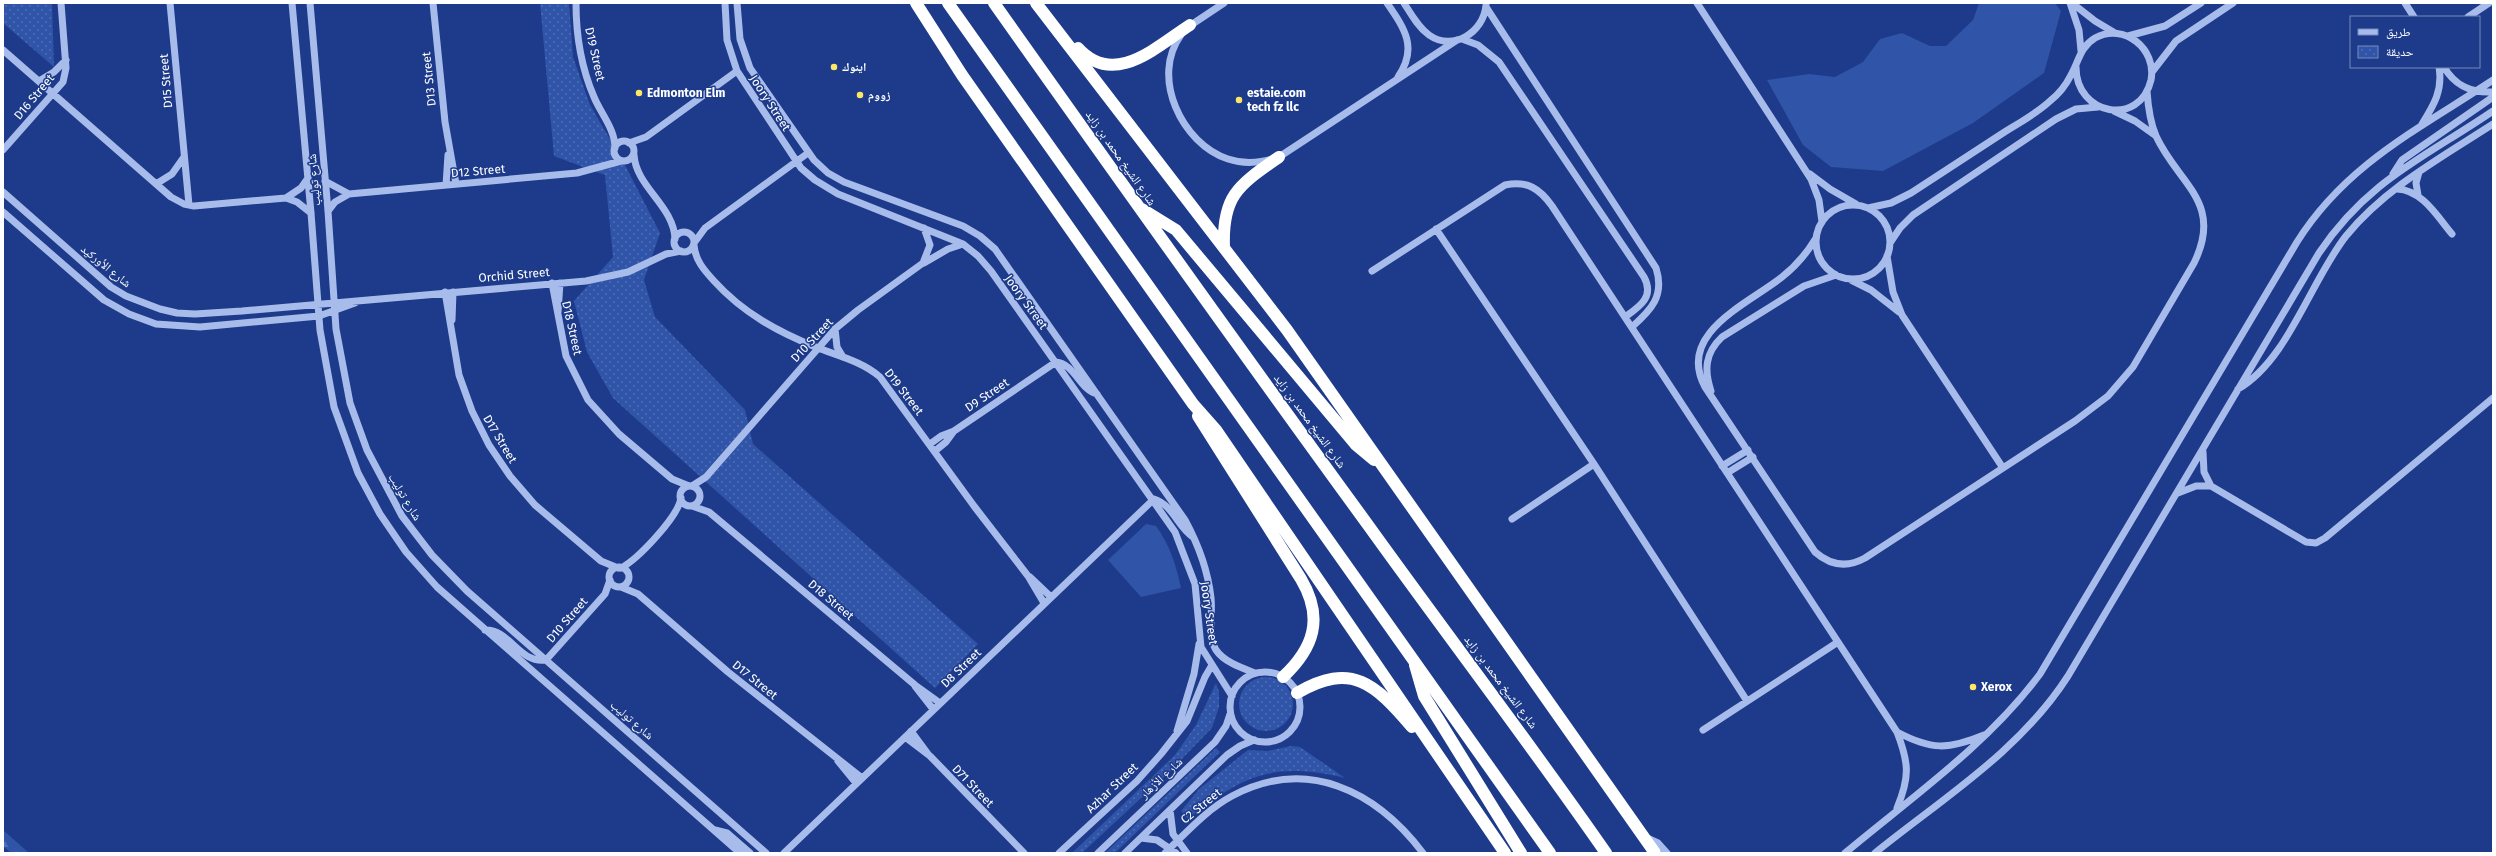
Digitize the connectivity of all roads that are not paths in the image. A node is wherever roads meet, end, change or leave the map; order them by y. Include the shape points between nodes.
1 (61, 3) edge
2 (170, 3) edge
3 (292, 3) edge
4 (310, 3) edge
5 (433, 3) edge
6 (576, 3) edge
7 (724, 3) edge
8 (737, 3) edge
9 (916, 3) edge
10 (948, 3) edge
11 (994, 3) edge
12 (1037, 3) edge
13 (1224, 3) edge
14 (1387, 3) edge
15 (1404, 3) edge
16 (1697, 3) edge
17 (2071, 3) edge
18 (2201, 3) edge
19 (2233, 3) edge
20 (2405, 3) edge
21 (2488, 3) edge
22 (1486, 5) edge
23 (2413, 16) edge
24 (2469, 16) edge
25 (1190, 25) junction
26 (2115, 33) junction
27 (2128, 36) junction
28 (1459, 40) junction
29 (3, 50) edge
30 (2081, 51) junction
31 (66, 60) junction
32 (2076, 67) junction
33 (2440, 68) edge
34 (2445, 68) edge
35 (737, 72) junction
36 (2152, 72) junction
37 (2493, 80) edge
38 (39, 81) junction
39 (1396, 81) junction
40 (2147, 91) junction
41 (2476, 91) junction
42 (2493, 92) edge
43 (54, 94) junction
44 (2493, 97) edge
45 (2098, 107) junction
46 (2111, 110) junction
47 (2493, 111) edge
48 (2493, 124) edge
49 (2421, 126) junction
50 (612, 130) junction
51 (2156, 136) junction
52 (646, 137) junction
53 (627, 142) junction
54 (615, 149) junction
55 (3, 150) edge
56 (449, 153) junction
57 (808, 153) junction
58 (634, 154) junction
59 (184, 157) junction
60 (1279, 157) junction
61 (622, 161) junction
62 (796, 161) junction
63 (606, 163) junction
64 (1806, 169) junction
65 (2419, 172) junction
66 (639, 173) junction
67 (2392, 175) junction
68 (308, 178) junction
69 (325, 181) junction
70 (156, 184) junction
71 (456, 184) junction
72 (446, 185) junction
73 (2397, 189) junction
74 (3, 192) edge
75 (350, 194) junction
76 (2418, 195) junction
77 (286, 198) junction
78 (189, 205) junction
79 (1858, 205) junction
80 (1140, 208) junction
81 (1868, 208) junction
82 (328, 211) junction
83 (3, 212) edge
84 (312, 213) junction
85 (671, 221) junction
86 (1822, 222) junction
87 (705, 228) junction
88 (924, 228) junction
89 (1436, 229) junction
90 (687, 233) junction
91 (2452, 234) dead end
92 (1816, 238) junction
93 (675, 240) junction
94 (1890, 243) junction
95 (694, 244) junction
96 (963, 244) junction
97 (1224, 247) junction
98 (682, 252) junction
99 (666, 254) junction
100 (1887, 256) junction
101 (698, 262) junction
102 (924, 263) junction
103 (1372, 271) dead end
104 (1836, 275) junction
105 (1848, 279) junction
106 (560, 282) junction
107 (552, 283) junction
108 (449, 292) junction
109 (334, 301) junction
110 (359, 301) junction
111 (318, 302) junction
112 (335, 311) junction
113 (558, 312) junction
114 (1902, 315) junction
115 (319, 316) junction
116 (1625, 317) junction
117 (1632, 327) junction
118 (835, 329) junction
119 (818, 348) junction
120 (843, 358) junction
121 (1056, 362) junction
122 (2238, 389) junction
123 (1097, 394) junction
124 (1712, 395) junction
125 (2493, 398) edge
126 (1193, 404) junction
127 (954, 431) junction
128 (930, 444) junction
129 (2203, 449) junction
130 (1748, 450) junction
131 (935, 451) junction
132 (1752, 457) junction
133 (1594, 464) junction
134 (1383, 466) junction
135 (1722, 466) junction
136 (2002, 468) junction
137 (1727, 473) junction
138 (706, 477) junction
139 (672, 479) junction
140 (690, 486) junction
141 (2211, 486) junction
142 (2176, 494) junction
143 (700, 495) junction
144 (681, 497) junction
145 (1154, 499) junction
146 (691, 506) junction
147 (676, 512) junction
148 (709, 512) junction
149 (1512, 519) dead end
150 (1194, 538) junction
151 (636, 558) junction
152 (601, 561) junction
153 (619, 568) junction
154 (1028, 576) junction
155 (629, 577) junction
156 (610, 578) junction
157 (620, 587) junction
158 (605, 594) junction
159 (638, 594) junction
160 (1051, 597) junction
161 (1044, 604) junction
162 (1212, 608) junction
163 (1199, 609) junction
164 (485, 630) junction
165 (1199, 640) junction
166 (1838, 642) junction
167 (546, 660) junction
168 (1414, 660) junction
169 (1212, 666) junction
170 (1255, 673) junction
171 (1283, 677) junction
172 (915, 686) junction
173 (1297, 693) junction
174 (1232, 696) junction
175 (1747, 701) junction
176 (940, 703) junction
177 (933, 709) junction
178 (1230, 714) junction
179 (1703, 730) dead end
180 (911, 731) junction
181 (1897, 732) junction
182 (1987, 734) junction
183 (1175, 735) junction
184 (905, 736) junction
185 (1254, 740) junction
186 (930, 756) junction
187 (837, 760) junction
188 (1454, 777) junction
189 (862, 778) junction
190 (856, 784) junction
191 (1170, 810) junction
192 (1896, 810) junction
193 (714, 830) junction
194 (1643, 836) junction
195 (1141, 838) junction
196 (1177, 841) junction
197 (1170, 851) edge
198 (740, 853) edge
199 (750, 853) edge
200 (766, 853) edge
201 (784, 853) edge
202 (1023, 853) edge
203 (1059, 853) edge
204 (1098, 853) edge
205 (1125, 853) edge
206 (1187, 853) edge
207 (1423, 853) edge
208 (1505, 853) edge
209 (1521, 853) edge
210 (1550, 853) edge
211 (1606, 853) edge
212 (1655, 853) edge
213 (1667, 853) edge
214 (1844, 853) edge
215 (1875, 853) edge

1 - 31 street, D16 Street
2 - 59 street, D15 Street
3 - 68 street, شارع توليب
4 - 69 street, شارع توليب
5 - 56 street, D13 Street
6 - 50 street, D19 Street via 577,33 583,66 594,97
7 - 35 street, Joory Street via 727,40
8 - 57 street, Joory Street via 740,39 750,68
9 - 126 highway via 962,75
10 - 168 highway
11 - 80 highway, شارع الشيخ محمد بن زايد
12 - 25 highway via 1085,56 1107,65 1130,62
12 - 97 highway
13 - 25 street
14 - 39 street via 1404,29 1409,49 1407,63
15 - 28 street via 1423,31 1430,36 1448,41
16 - 64 street
17 - 26 street via 2095,22
17 - 30 street via 2079,30
18 - 27 street via 2165,26
19 - 36 street via 2176,41
20 - 23 street
21 - 24 street
22 - 28 street via 1480,24
22 - 117 street via 1656,268 1660,284 1657,300 1647,314
25 - 60 street via 1176,41 1168,61 1167,72 1170,93 1182,118 1201,142 1227,159 1253,163
26 - 27 street
26 - 30 street via 2096,38
27 - 36 street via 2145,51
28 - 39 street
28 - 116 street via 1486,49 1498,62 1644,277 1648,291 1645,300
29 - 38 street
30 - 32 street
31 - 38 street via 54,72
31 - 43 street, D16 Street via 63,82
32 - 45 street via 2076,77 2083,95
32 - 81 street via 2065,85 2043,107 1911,193 1891,203
33 - 49 street via 2441,83 2438,94
34 - 41 street via 2454,81
35 - 52 street
35 - 62 street, Joory Street
36 - 40 street
37 - 41 street
38 - 43 street
39 - 60 street
40 - 46 street via 2135,103 2120,110
40 - 51 street
41 - 42 street
41 - 49 street
43 - 55 street, D16 Street
43 - 70 street
44 - 67 street via 2402,160
45 - 46 street
45 - 94 street via 2076,109 2050,123 1913,214
46 - 51 street via 2135,121
47 - 67 street
48 - 65 street
49 - 182 street via 2355,173 2329,198 2306,227 2048,661 2020,699
50 - 53 street, D19 Street
50 - 54 street, D19 Street
51 - 136 street via 2199,204 2204,227 2198,255 2133,367 2117,387 2087,412
52 - 53 street
52 - 58 street
53 - 54 street via 621,142
53 - 58 street
54 - 61 street via 616,157
54 - 63 street
56 - 71 street, D13 Street
56 - 72 street, D13 Street
57 - 62 street
57 - 123 street, Joory Street via 828,173 844,182 963,226 988,242
58 - 61 street via 630,160
58 - 66 street
59 - 70 street via 172,174
59 - 78 street, D15 Street
60 - 97 highway via 1249,178 1229,202 1224,218
61 - 63 street, D12 Street
61 - 66 street
62 - 87 street
62 - 88 street, Joory Street via 808,174 830,190
63 - 71 street, D12 Street via 577,173
64 - 79 street via 1830,190
64 - 86 street via 1819,200
65 - 73 street
65 - 76 street via 2416,184
66 - 85 street
67 - 122 street via 2360,202 2329,238
68 - 77 street via 297,192
68 - 84 street, شارع توليب
69 - 75 street
69 - 82 street, شارع توليب
70 - 78 street via 175,200
71 - 72 street, D12 Street
72 - 75 street, D12 Street
73 - 76 street via 2408,190
73 - 122 street via 2370,211 2346,237 2326,266 2270,362 2256,377
74 - 111 street, شارع الأوركيد via 111,287 142,304 195,314
75 - 82 street, D12 Street via 335,202
76 - 91 street
77 - 78 street
77 - 84 street via 297,202
79 - 81 street
79 - 86 street via 1841,207 1827,215
80 - 134 highway via 1176,230 1356,445
80 - 211 highway, شارع الشيخ محمد بن زايد via 1421,599 1539,755
81 - 94 street via 1884,223
82 - 109 street, شارع توليب
83 - 115 street via 104,300 142,320 185,327
84 - 111 street, شارع توليب
85 - 90 street
85 - 93 street
86 - 92 street
87 - 90 street
87 - 95 street
88 - 96 street, Joory Street
88 - 102 street via 930,245
89 - 103 street
89 - 116 street via 1505,185 1514,183 1533,186 1552,206
89 - 133 street
90 - 93 street via 678,234
90 - 95 street
92 - 104 street via 1821,260
92 - 124 street via 1792,268 1714,327 1706,337 1700,349 1698,366 1703,383
93 - 98 street via 676,248
93 - 99 street, Orchid Street
94 - 100 street
95 - 98 street via 690,250
95 - 101 street, D19 Street
96 - 102 street, D10 Street via 948,249
96 - 121 street, Joory Street via 985,263
97 - 134 highway via 1287,330
98 - 99 street, Orchid Street
98 - 101 street, D19 Street
99 - 106 street, Orchid Street via 619,275 586,281
100 - 105 street via 1875,272
100 - 114 street via 1893,292
101 - 119 street, D19 Street via 720,288 746,311 774,329
102 - 118 street, D10 Street
104 - 105 street
104 - 124 street via 1804,286 1719,340 1712,348 1706,364 1706,375
105 - 114 street via 1871,290
106 - 107 street, Orchid Street
106 - 113 street
107 - 108 street, Orchid Street
107 - 113 street, D18 Street
108 - 110 street, Orchid Street
108 - 152 street, D17 Street via 455,357 465,394 492,450 535,505
109 - 110 street, Orchid Street
109 - 111 street, شارع الأوركيد
109 - 112 street, شارع توليب
110 - 112 street, Orchid Street
111 - 115 street, شارع توليب
112 - 115 street
112 - 167 street, شارع توليب via 339,354 350,402 367,450 389,494 417,536 449,574
113 - 139 street, D18 Street via 561,340 566,356 588,400 609,425
114 - 136 street
115 - 164 street, شارع توليب via 323,357 334,407 349,451 368,494 421,570
116 - 117 street
117 - 135 street
118 - 119 street, D10 Street
118 - 120 street via 837,347
119 - 120 street, D19 Street
119 - 138 street, D10 Street
120 - 128 street, D19 Street via 868,368 880,377
121 - 123 street via 1068,366 1085,388
121 - 127 street, D9 Street
121 - 145 street, Joory Street
122 - 129 street
123 - 150 street, Joory Street via 1180,511
124 - 130 street
125 - 141 street via 2325,538 2316,542 2306,542
126 - 171 highway via 1209,436 1310,596 1313,626 1309,645 1299,662
126 - 188 highway via 1216,430
127 - 128 street
127 - 131 street, D9 Street
128 - 131 street, D19 Street
129 - 141 street via 2204,472
129 - 142 street
130 - 132 street
130 - 135 street
131 - 154 street, D19 Street
132 - 136 street via 1815,552 1830,562 1839,564 1852,564 1865,558
132 - 137 street
133 - 149 street
133 - 175 street
134 - 194 highway
135 - 137 street
137 - 166 street
138 - 140 street, D10 Street
138 - 143 street, D10 Street
139 - 140 street, D18 Street
139 - 144 street, D18 Street
140 - 143 street
140 - 144 street via 684,488
141 - 142 street via 2189,487
142 - 215 street via 2068,676 2040,715 2010,746
143 - 146 street via 698,502
143 - 148 street, D18 Street
144 - 146 street via 684,503
144 - 147 street
145 - 150 street via 1166,505
145 - 160 street, D8 Street
145 - 163 street, Joory Street via 1181,544 1195,584
146 - 147 street
146 - 148 street, D18 Street
147 - 151 street
148 - 172 street, D18 Street
150 - 162 street, Joory Street via 1206,569
151 - 153 street
151 - 155 street
152 - 153 street, D17 Street
152 - 156 street, D17 Street
153 - 155 street
153 - 156 street via 613,570
154 - 160 street, D19 Street
154 - 161 street, D19 Street
155 - 157 street via 627,584
155 - 159 street, D17 Street
156 - 157 street via 613,585
156 - 158 street, D10 Street
157 - 158 street, D10 Street
157 - 159 street, D17 Street
158 - 167 street, D10 Street
159 - 187 street, D17 Street via 728,672
160 - 161 street, D8 Street
161 - 176 street, D8 Street
162 - 163 street
162 - 170 street, Joory Street via 1212,638 1218,652 1232,663
163 - 165 street, Joory Street
164 - 167 street via 498,633 527,657 536,661
164 - 193 street, شارع توليب
165 - 169 street, Joory Street
165 - 183 street, Azhar Street via 1194,674
166 - 175 street
166 - 181 street
167 - 200 street, شارع توليب
168 - 209 highway via 1424,696
168 - 210 highway
169 - 174 street, Joory Street
169 - 183 street, Azhar Street via 1205,677 1192,714
170 - 171 street via 1269,672
170 - 174 street, شارع الأزهار via 1240,682
171 - 173 street
172 - 176 street, D18 Street
172 - 177 street
173 - 185 street via 1300,709 1292,729 1279,739 1267,742
173 - 188 highway via 1316,682 1328,679 1341,678 1366,684 1386,698
174 - 178 street, شارع الأزهار
175 - 179 street
176 - 177 street, D8 Street
177 - 180 street, D8 Street
178 - 185 street via 1239,730
178 - 204 street, شارع الأزهار via 1226,726 1215,742
180 - 184 street, D8 Street
180 - 186 street
181 - 182 street via 1923,744 1938,747 1961,744
181 - 192 street via 1908,770 1906,786
182 - 192 street
183 - 203 street, Azhar Street via 1141,776
184 - 186 street, D71 Street
184 - 189 street, D8 Street
185 - 191 street via 1227,755
186 - 202 street, D71 Street
187 - 189 street, D17 Street
187 - 190 street
188 - 208 highway
189 - 190 street, D8 Street
190 - 201 street, D8 Street
191 - 195 street
191 - 196 street via 1171,826
192 - 214 street
193 - 198 street, شارع توليب
193 - 199 street via 727,833
194 - 212 highway
194 - 213 street via 1658,843
195 - 197 street via 1157,840
195 - 205 street
196 - 197 street, C2 Street
196 - 206 street
196 - 207 street, C2 Street via 1202,817 1232,796 1266,783 1303,780 1339,786 1373,802 1401,826

